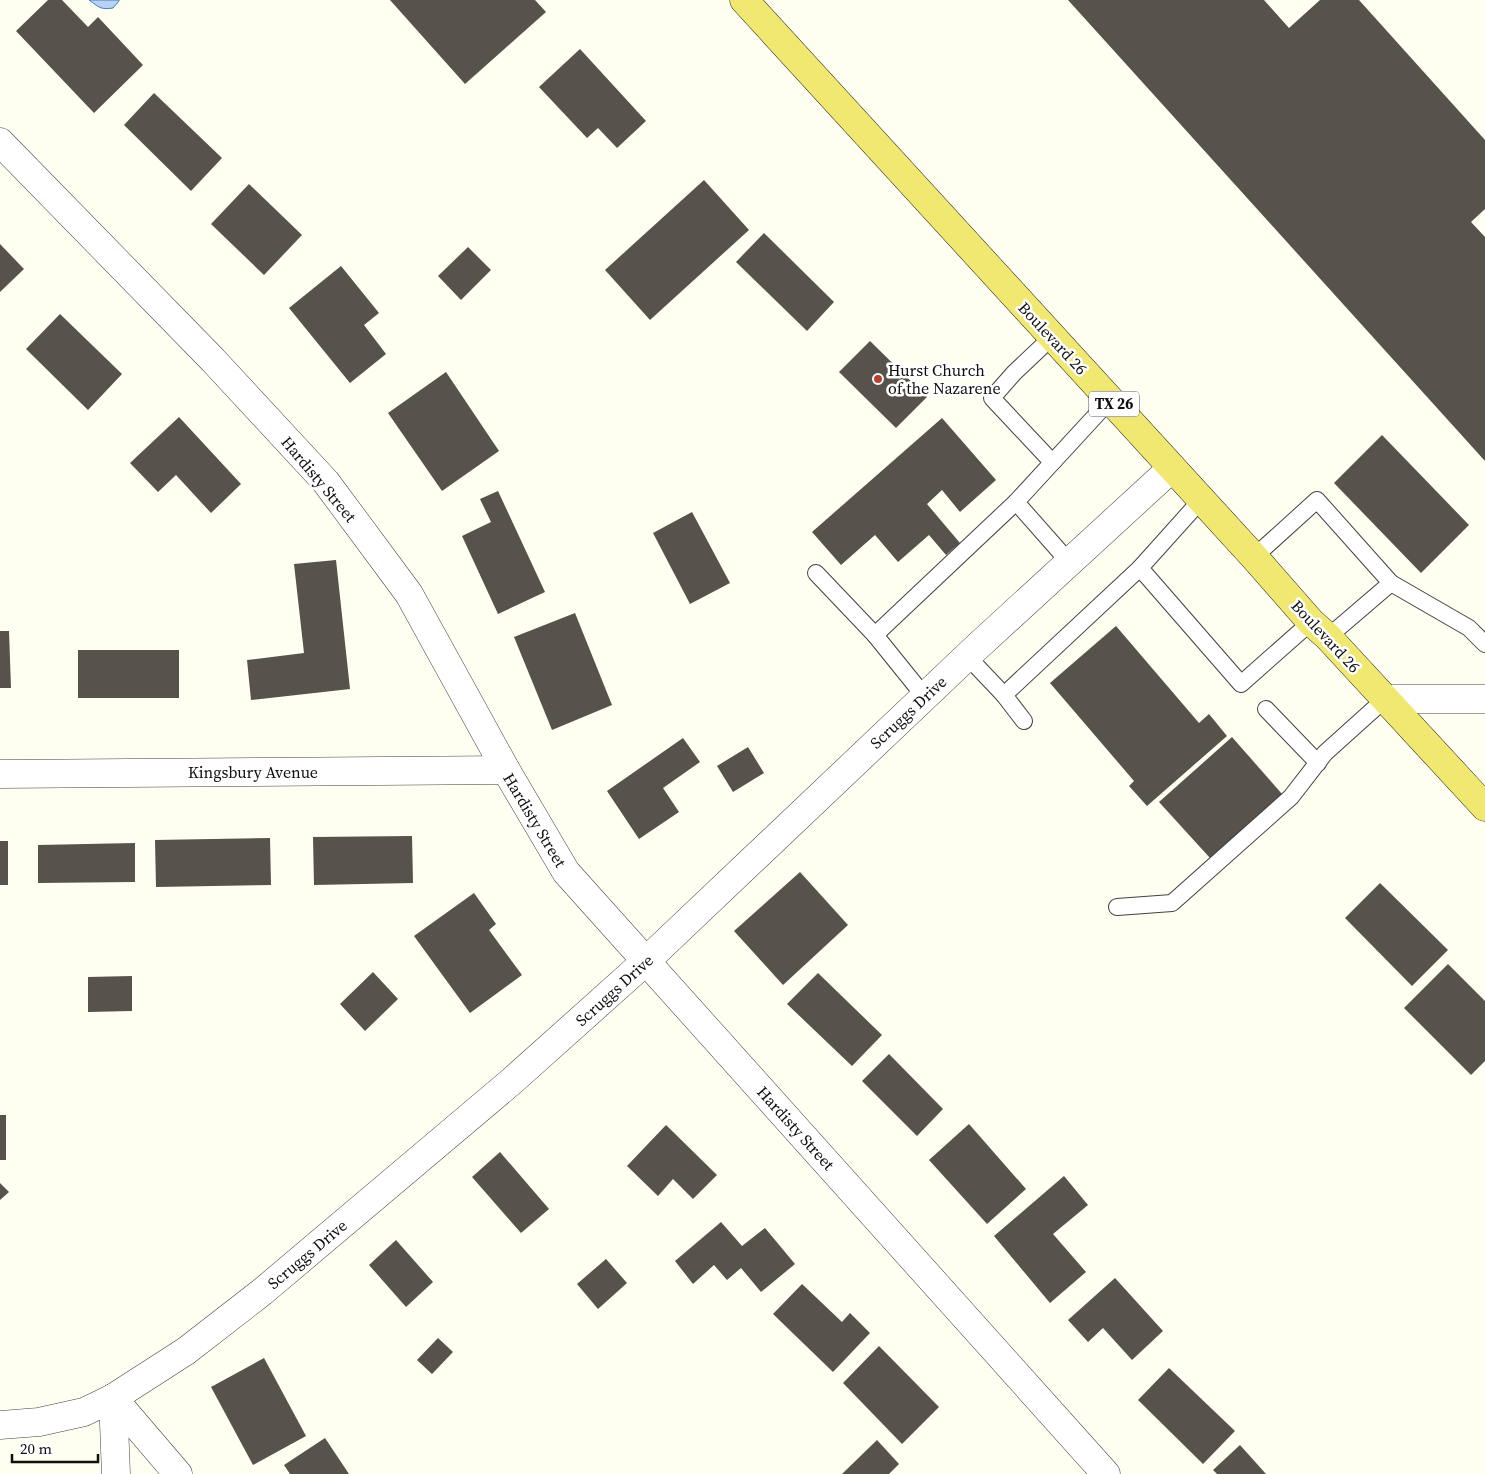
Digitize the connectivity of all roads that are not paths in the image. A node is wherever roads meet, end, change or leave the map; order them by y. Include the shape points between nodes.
1 (744, 0) edge
2 (0, 142) edge
3 (1052, 337) junction
4 (1110, 400) junction
5 (1052, 462) junction
6 (1172, 468) junction
7 (1201, 500) junction
8 (1016, 502) junction
9 (1254, 557) junction
10 (1069, 562) junction
11 (1140, 568) junction
12 (816, 573) dead end
13 (1391, 583) junction
14 (1320, 630) junction
15 (875, 635) junction
16 (1485, 644) edge
17 (967, 656) junction
18 (1004, 696) junction
19 (925, 697) junction
20 (1385, 699) junction
21 (1485, 699) edge
22 (1266, 710) dead end
23 (1024, 721) dead end
24 (1318, 762) junction
25 (506, 770) junction
26 (0, 774) edge
27 (1485, 807) edge
28 (1117, 907) dead end
29 (646, 961) junction
30 (113, 1398) junction
31 (0, 1425) edge
32 (116, 1474) edge
33 (178, 1474) edge
34 (1106, 1474) edge

1 - 3 main road, Boulevard 26 / TX 26
2 - 25 street, Hardisty Street via 213,360 326,482 409,594
3 - 4 main road, Boulevard 26 / TX 26
3 - 5 lane via 992,398
4 - 5 lane
4 - 6 main road, Boulevard 26 / TX 26
5 - 8 lane
6 - 7 main road, Boulevard 26 / TX 26
6 - 10 street, Scruggs Drive
7 - 9 main road, Boulevard 26 / TX 26
7 - 11 lane
8 - 10 lane
8 - 15 lane
9 - 13 lane via 1317,500
9 - 14 main road, Boulevard 26 / TX 26
10 - 17 street, Scruggs Drive
11 - 14 lane via 1241,684
11 - 18 lane
12 - 15 lane
13 - 14 lane
13 - 16 lane via 1469,628
14 - 20 main road, Boulevard 26 / TX 26
15 - 19 lane
17 - 18 lane
17 - 19 street, Scruggs Drive
18 - 23 lane
19 - 29 street, Scruggs Drive
20 - 21 street
20 - 24 lane
20 - 27 main road, Boulevard 26 / TX 26
22 - 24 lane
24 - 28 lane via 1290,797 1172,903
25 - 26 street, Kingsbury Avenue
25 - 29 street, Hardisty Street via 566,872
29 - 30 street, Scruggs Drive via 512,1081 262,1292 186,1351
29 - 34 street, Hardisty Street
30 - 31 street, Scruggs Drive via 84,1412 39,1422
30 - 32 street
30 - 33 street

